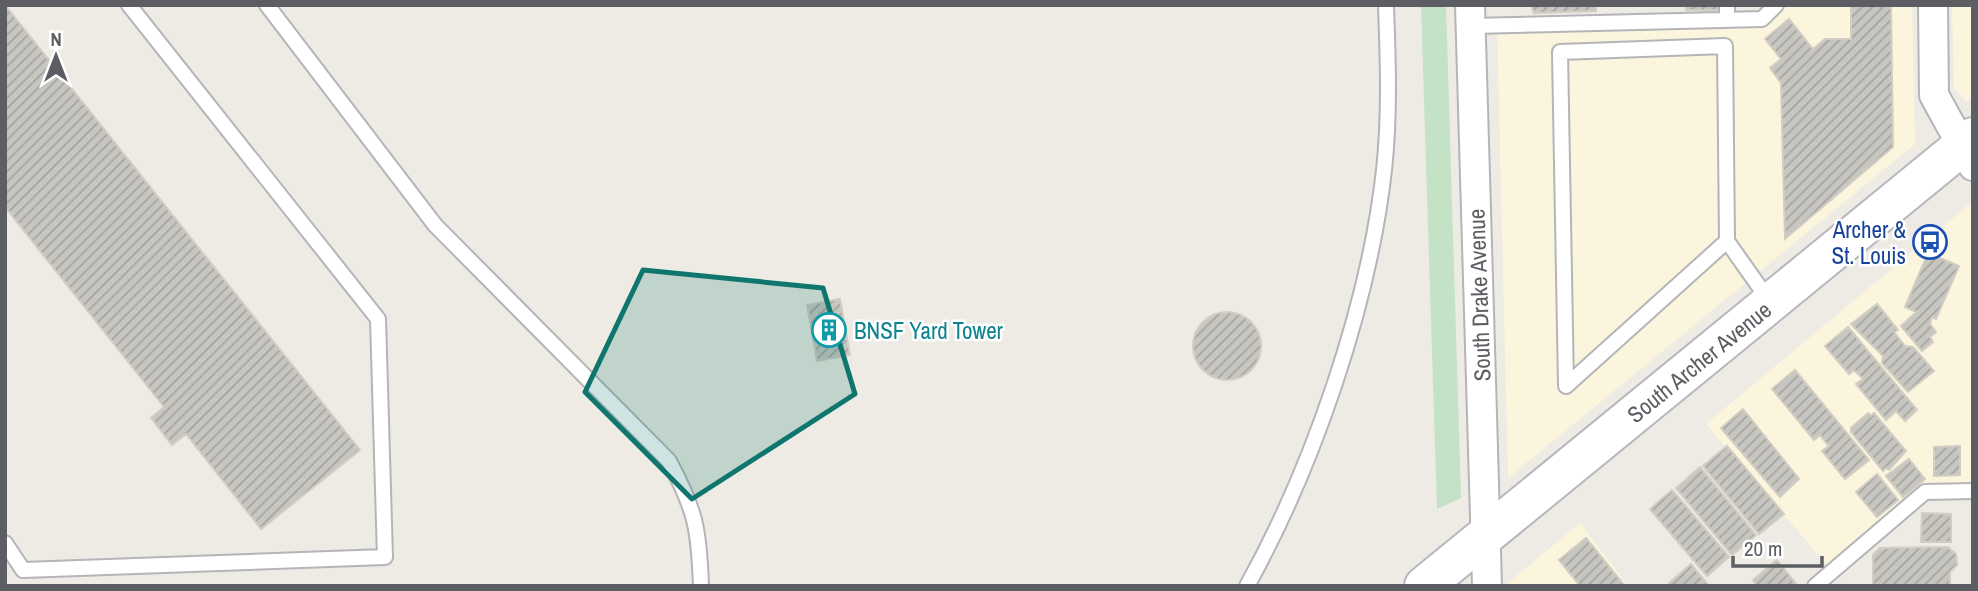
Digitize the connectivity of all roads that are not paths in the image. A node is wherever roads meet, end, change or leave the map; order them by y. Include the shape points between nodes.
1 (129, 5) edge
2 (267, 5) edge
3 (1387, 5) edge
4 (1776, 5) edge
5 (1933, 5) edge
6 (1727, 13) edge
7 (1470, 15) edge
8 (1969, 150) edge
9 (1727, 241) junction
10 (1771, 303) junction
11 (1973, 491) edge
12 (1486, 535) junction
13 (5, 543) edge
14 (701, 586) edge
15 (1247, 586) edge
16 (1424, 586) edge
17 (1487, 586) edge
18 (1815, 586) edge

1 - 13 lane via 378,319 385,557 23,570
2 - 14 lane via 435,225 669,461 691,501 700,540
3 - 15 lane via 1384,171 1368,261 1347,344 1319,423 1277,532
4 - 6 lane via 1762,19
5 - 8 street via 1934,95
6 - 7 lane
7 - 12 street, South Drake Avenue
8 - 10 main road, South Archer Avenue
9 - 9 lane via 1566,386 1560,52 1725,46
9 - 10 lane
10 - 12 main road, South Archer Avenue
11 - 18 lane via 1925,492
12 - 16 main road, South Archer Avenue
12 - 17 street, South Drake Avenue

